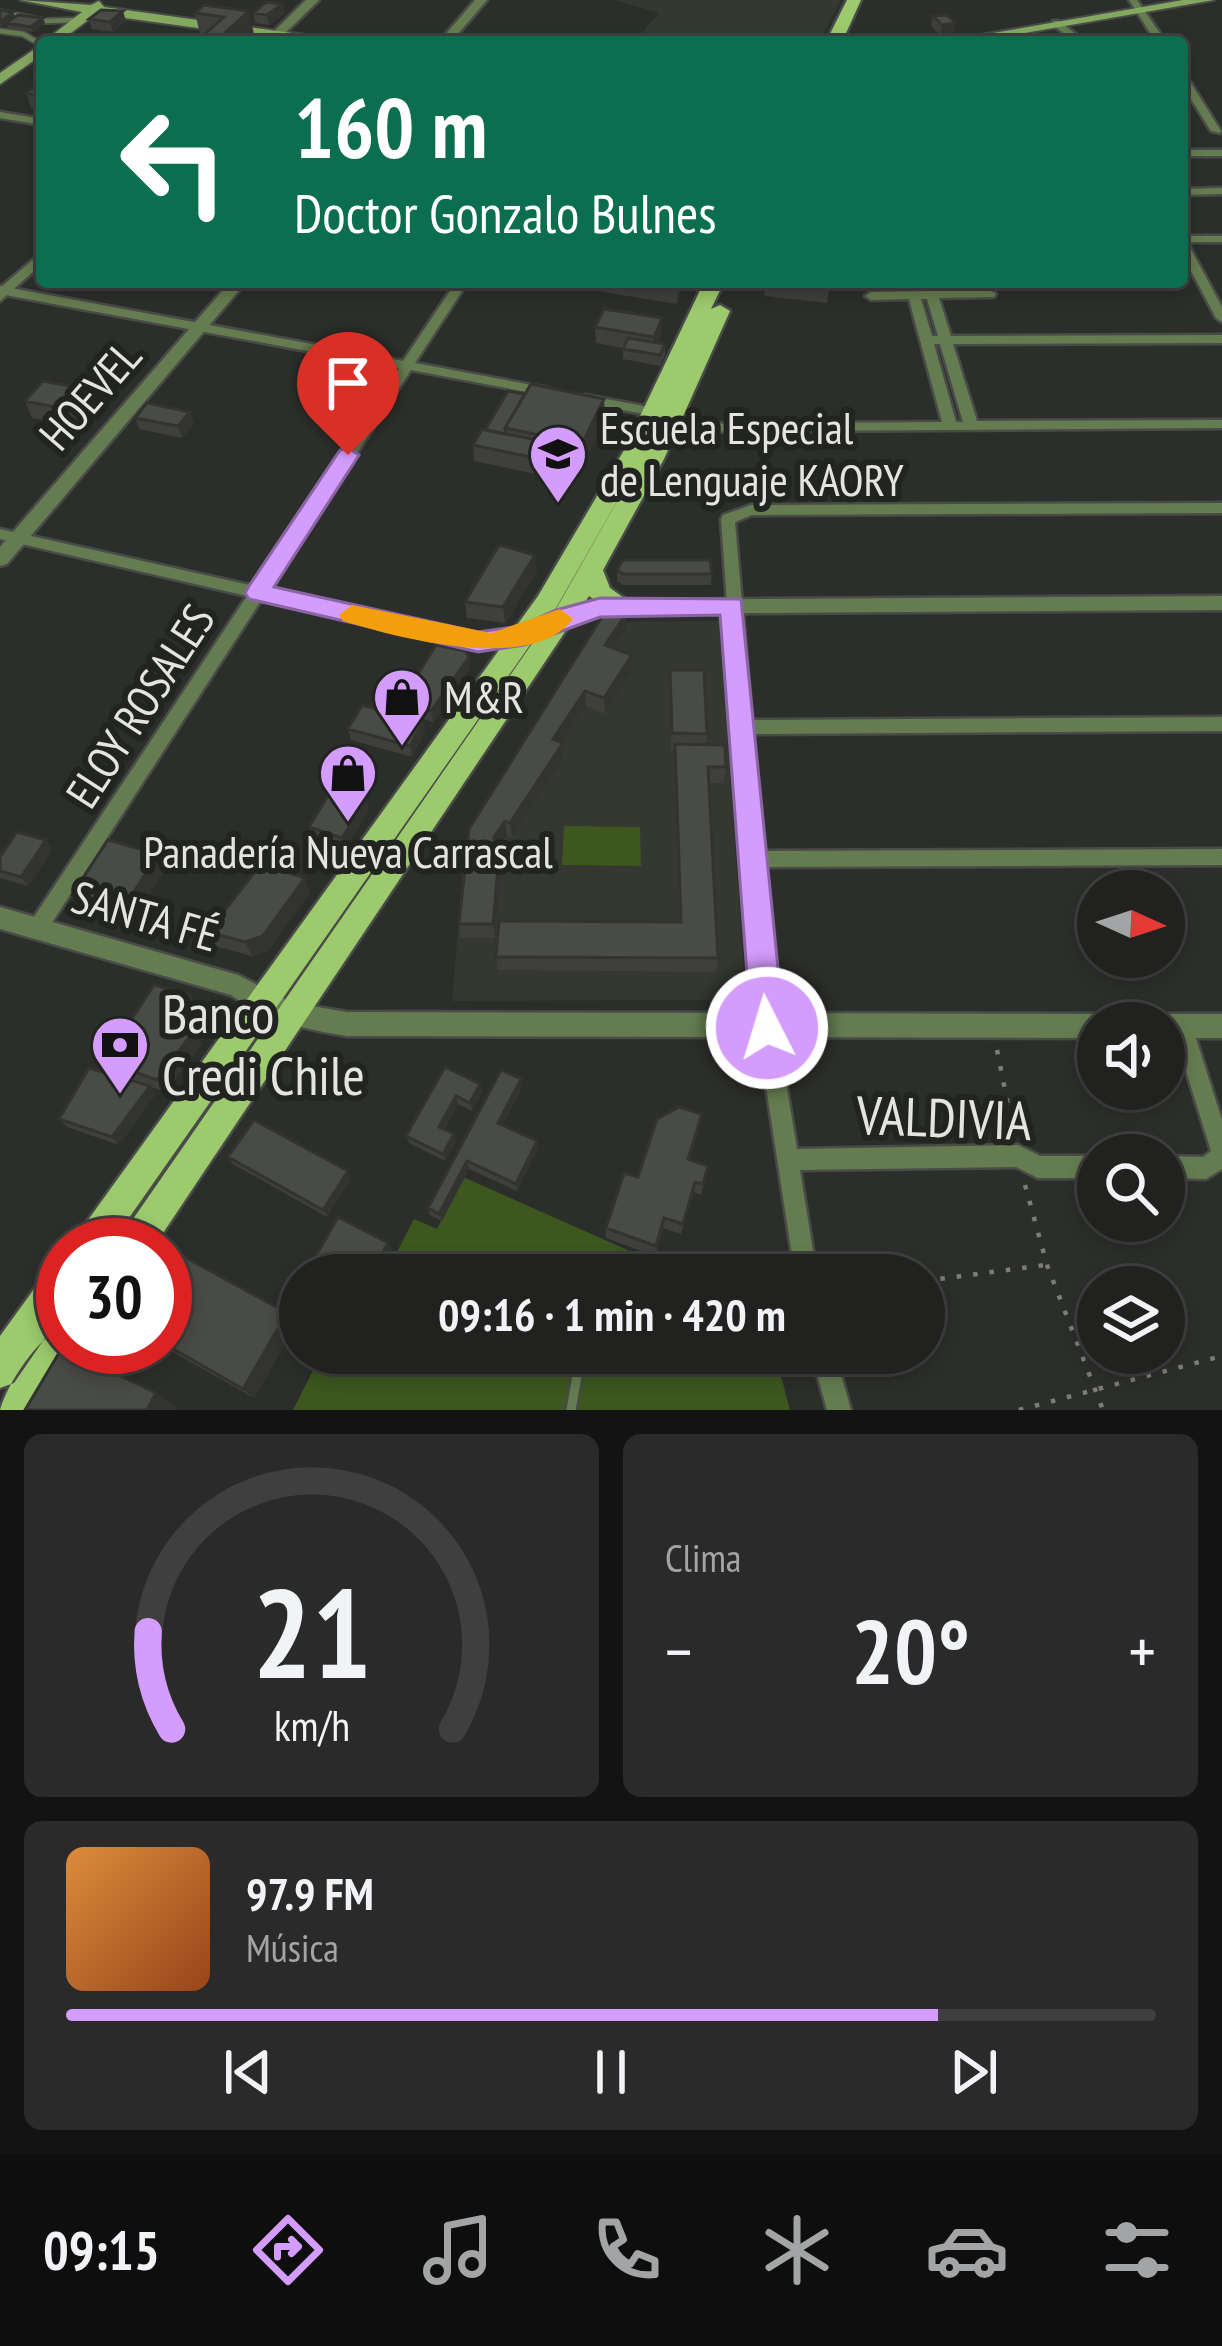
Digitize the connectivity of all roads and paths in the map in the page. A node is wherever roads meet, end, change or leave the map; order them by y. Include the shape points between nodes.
1 (314, 0) edge
2 (481, 0) edge
3 (854, 0) edge
4 (872, 0) edge
5 (1207, 0) edge
6 (1088, 2) edge
7 (46, 3) edge
8 (99, 5) edge
9 (1137, 5) edge
10 (26, 10) edge
11 (0, 12) edge
12 (79, 20) junction
13 (1056, 23) junction
14 (1, 31) edge
15 (57, 36) edge
16 (262, 36) edge
17 (275, 36) edge
18 (450, 36) edge
19 (837, 36) edge
20 (855, 36) edge
21 (986, 36) edge
22 (1074, 36) edge
23 (1157, 36) edge
24 (36, 40) edge
25 (36, 52) edge
26 (0, 80) edge
27 (1188, 87) edge
28 (0, 115) edge
29 (36, 121) edge
30 (1216, 131) dead end
31 (1188, 153) edge
32 (1222, 153) edge
33 (1222, 191) edge
34 (1188, 192) edge
35 (1222, 239) edge
36 (1188, 241) edge
37 (36, 261) edge
38 (1188, 266) edge
39 (1202, 281) junction
40 (1222, 281) edge
41 (233, 288) edge
42 (458, 288) edge
43 (712, 288) edge
44 (729, 288) edge
45 (2, 292) edge
46 (990, 294) dead end
47 (914, 295) junction
48 (932, 295) junction
49 (872, 296) dead end
50 (1222, 319) edge
51 (200, 327) junction
52 (1222, 339) edge
53 (926, 340) junction
54 (945, 340) junction
55 (407, 366) junction
56 (661, 420) junction
57 (1222, 424) edge
58 (971, 425) junction
59 (950, 426) junction
60 (1222, 508) edge
61 (9, 536) edge
62 (0, 560) edge
63 (592, 572) junction
64 (258, 593) junction
65 (1222, 604) edge
66 (622, 606) junction
67 (732, 606) junction
68 (566, 616) junction
69 (524, 635) junction
70 (1222, 724) edge
71 (742, 727) junction
72 (1222, 856) edge
73 (753, 859) junction
74 (0, 918) edge
75 (37, 929) junction
76 (277, 1009) junction
77 (1077, 1026) edge
78 (1185, 1026) edge
79 (1222, 1026) edge
80 (767, 1028) junction
81 (997, 1048) dead end
82 (1185, 1057) edge
83 (1222, 1154) edge
84 (1018, 1156) junction
85 (787, 1160) junction
86 (1077, 1167) edge
87 (1185, 1168) edge
88 (110, 1218) edge
89 (149, 1218) edge
90 (803, 1254) edge
91 (1047, 1265) junction
92 (945, 1278) edge
93 (36, 1318) edge
94 (1222, 1356) edge
95 (0, 1369) edge
96 (43, 1374) edge
97 (577, 1374) edge
98 (829, 1374) edge
99 (1094, 1390) junction
100 (18, 1410) edge
101 (571, 1410) edge
102 (839, 1410) edge
103 (1019, 1410) edge
104 (1103, 1410) edge

1 - 17 street
2 - 18 street
3 - 19 main road
4 - 20 main road
5 - 9 main road
6 - 9 main road
7 - 8 main road
7 - 10 main road
8 - 12 main road
8 - 16 main road
9 - 13 main road
9 - 23 street
10 - 11 lane
10 - 12 lane via 44,22
10 - 14 lane
12 - 15 main road
13 - 21 main road
13 - 22 street
14 - 24 lane
25 - 26 main road
27 - 30 street
28 - 29 street
31 - 32 street
33 - 34 street
35 - 36 street
37 - 45 street
38 - 39 street
39 - 40 street
39 - 50 street
41 - 51 street, HOEVEL
42 - 55 street, ELOY ROSALES
43 - 56 main road
44 - 56 main road
45 - 51 street
46 - 48 street
47 - 48 street
47 - 49 street
47 - 53 street
48 - 54 street
51 - 55 street
51 - 61 street, HOEVEL
52 - 54 street
53 - 54 street
53 - 59 street
54 - 58 street
55 - 56 street
55 - 64 street, ELOY ROSALES
56 - 59 street
56 - 63 main road
56 - 69 main road
57 - 58 street
58 - 59 street
60 - 67 street via 751,510 731,515 726,528
61 - 62 street, HOEVEL
61 - 64 street
63 - 66 main road via 600,594
63 - 68 main road
64 - 69 street via 464,640
64 - 75 street, ELOY ROSALES
65 - 67 street
66 - 67 street
66 - 68 street
67 - 71 street
68 - 69 street
68 - 76 main road
69 - 76 main road
70 - 71 street
71 - 73 street
72 - 73 street
73 - 80 street
74 - 75 street, SANTA FÉ
75 - 76 street, SANTA FÉ via 238,986
76 - 80 street, SANTA FÉ via 347,1024
76 - 88 main road
76 - 89 main road
77 - 80 street, SANTA FÉ
78 - 79 street
80 - 85 street
81 - 84 path
82 - 83 street
83 - 87 street via 1206,1168
84 - 85 street, VALDIVIA
84 - 86 street, VALDIVIA via 1037,1167
84 - 91 path
85 - 90 street
91 - 92 path
91 - 99 path
93 - 95 main road
94 - 99 path
96 - 100 main road
97 - 101 lane
98 - 102 street
99 - 103 path
99 - 104 path

